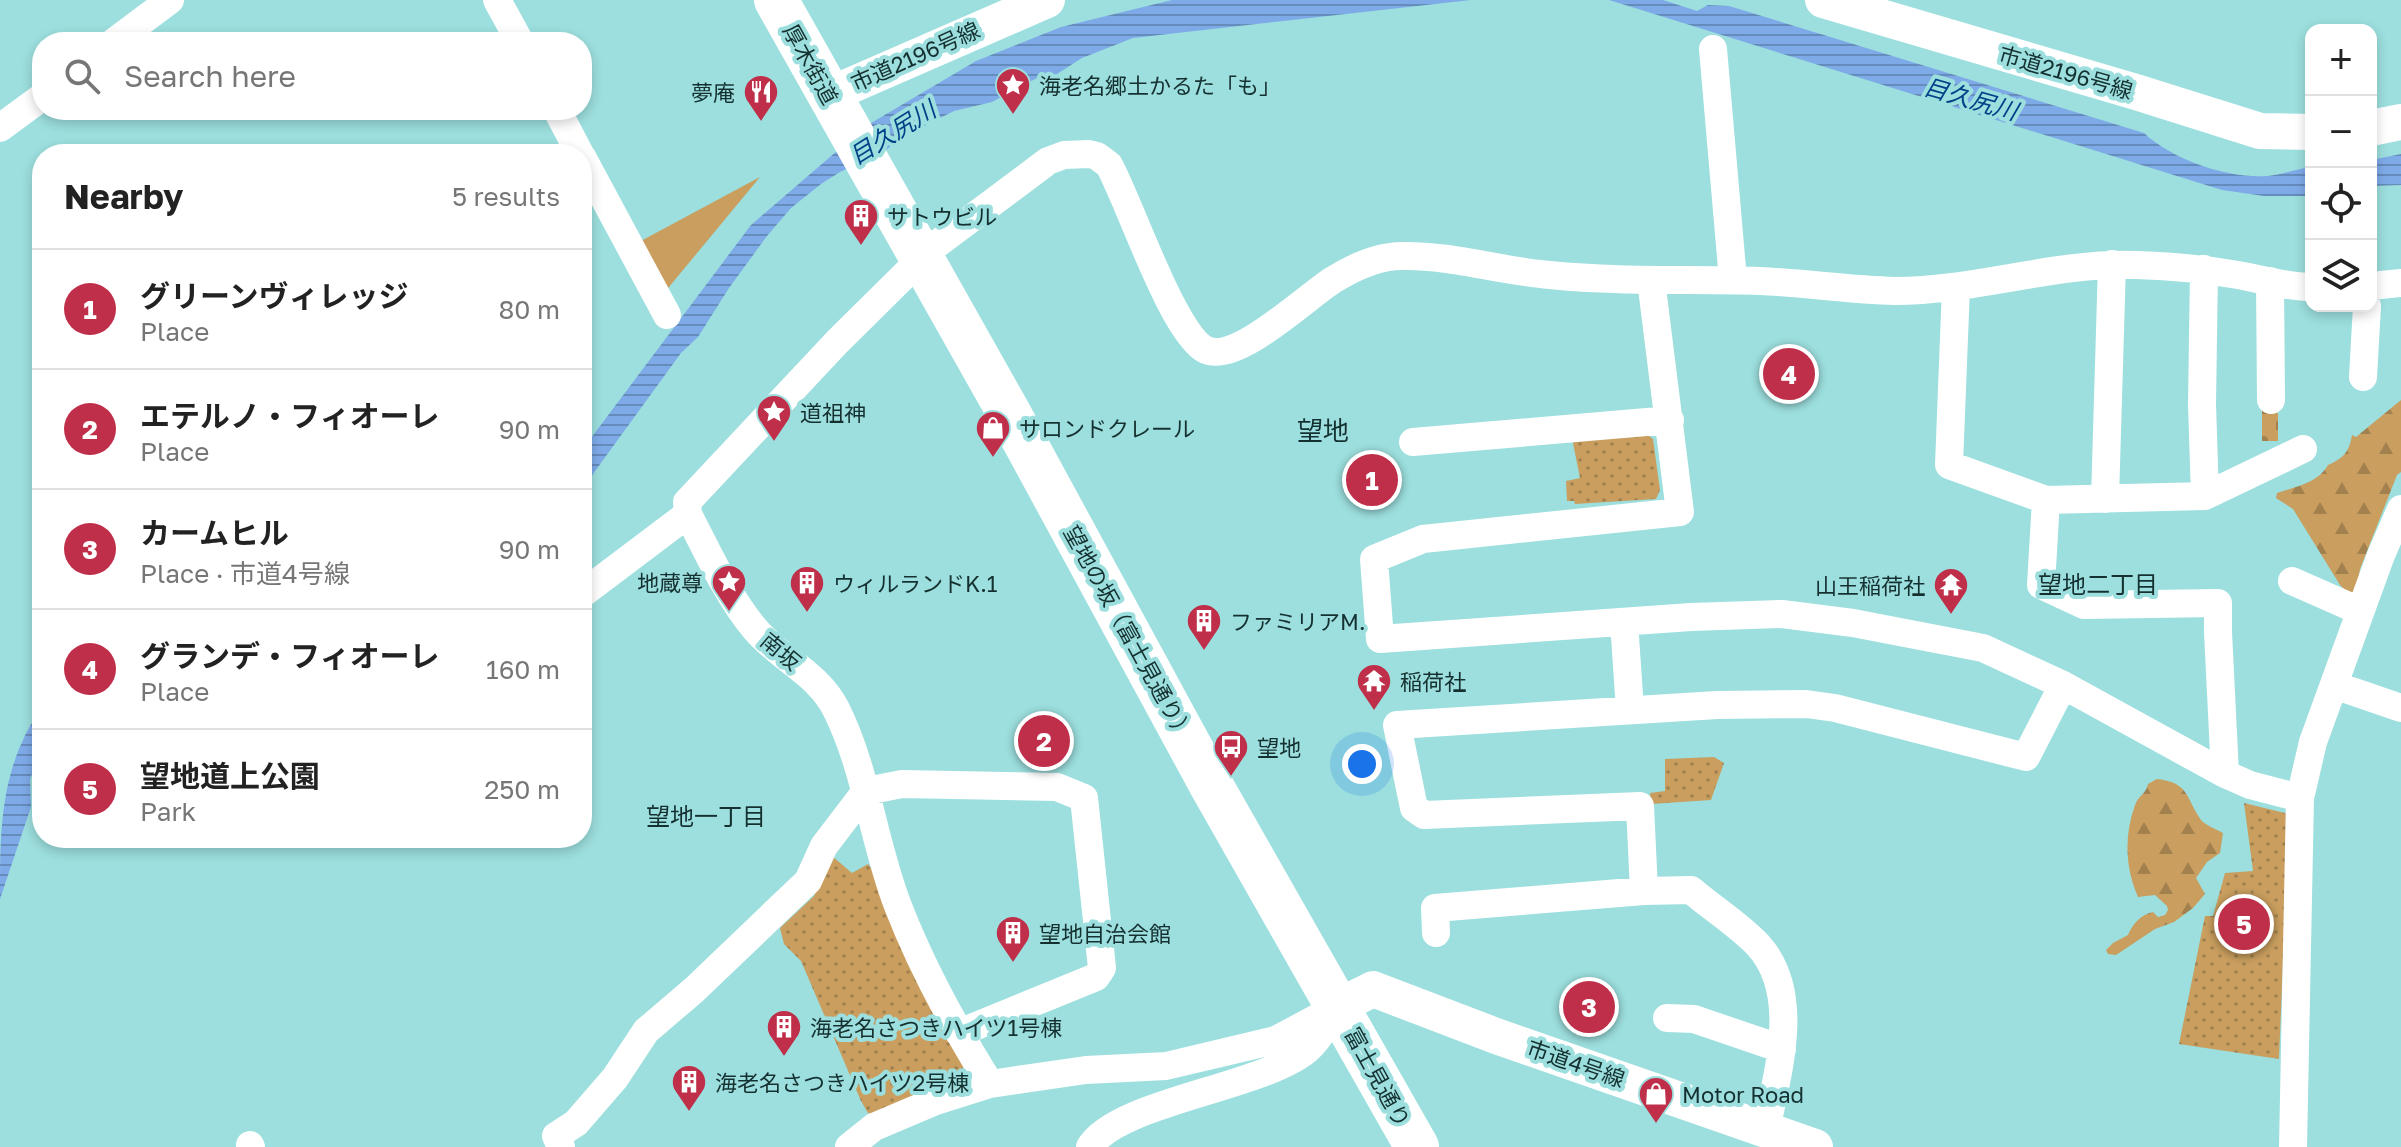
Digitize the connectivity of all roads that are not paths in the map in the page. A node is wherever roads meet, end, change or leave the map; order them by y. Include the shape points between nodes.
1 (170, 0) edge
2 (497, 0) edge
3 (776, 0) edge
4 (1823, 0) edge
5 (1037, 1) edge
6 (127, 32) edge
7 (515, 32) edge
8 (1713, 49) dead end
9 (32, 104) edge
10 (838, 111) junction
11 (562, 120) edge
12 (2401, 122) edge
13 (2377, 127) edge
14 (0, 128) edge
15 (2305, 132) edge
16 (575, 144) edge
17 (592, 175) edge
18 (921, 257) junction
19 (2112, 264) junction
20 (2204, 269) junction
21 (1651, 280) junction
22 (1733, 280) junction
23 (2270, 281) junction
24 (2401, 283) edge
25 (2377, 285) edge
26 (2305, 286) edge
27 (1956, 287) junction
28 (2367, 312) edge
29 (667, 315) dead end
30 (2363, 377) dead end
31 (2271, 400) dead end
32 (1670, 420) junction
33 (1413, 442) dead end
34 (2303, 449) dead end
35 (2205, 496) junction
36 (2105, 499) junction
37 (2046, 500) junction
38 (2401, 509) edge
39 (688, 514) junction
40 (2292, 581) dead end
41 (592, 586) edge
42 (2360, 611) junction
43 (1624, 622) junction
44 (2063, 685) junction
45 (2334, 685) junction
46 (2401, 708) edge
47 (1630, 710) junction
48 (2225, 774) junction
49 (866, 791) junction
50 (2300, 798) junction
51 (1644, 891) junction
52 (1436, 933) dead end
53 (1339, 1006) junction
54 (1667, 1018) dead end
55 (959, 1033) junction
56 (1782, 1049) junction
57 (990, 1084) junction
58 (1766, 1129) junction
59 (561, 1147) edge
60 (849, 1147) edge
61 (1090, 1147) edge
62 (1417, 1147) edge
63 (1815, 1147) edge
64 (2293, 1147) edge

1 - 6 street
2 - 7 street
3 - 10 main road, 厚木街道
4 - 15 street, 市道2196号線 via 2260,131
5 - 10 street, 市道2196号線
8 - 22 street
9 - 14 street
10 - 18 main road, 厚木街道
11 - 16 street
12 - 13 street
17 - 29 street
18 - 21 street via 1042,164 1064,155 1089,154 1103,160 1115,176 1183,323 1206,350 1227,351 1247,343 1336,278 1381,258 1433,258 1545,275
18 - 39 street via 687,502
18 - 53 main road, 望地の坂（富士見通り） via 1211,785
19 - 20 street
19 - 27 street
19 - 36 street
20 - 23 street
20 - 35 street
21 - 22 street
21 - 32 street
22 - 27 street via 1895,291
23 - 26 street
23 - 31 street
24 - 25 street
27 - 37 street via 1949,465
28 - 30 street
32 - 33 street via 1564,441
32 - 43 street via 1680,512 1423,539 1374,559 1380,639
34 - 35 street
35 - 36 street
36 - 37 street
37 - 48 street via 2041,585 2084,605 2218,603
38 - 42 street
39 - 41 street
39 - 49 street, 南坂 via 753,627 777,653 808,673 832,702
40 - 42 street
42 - 45 street
43 - 44 street via 1782,614 1853,623 1983,648
43 - 47 street
44 - 47 street via 2026,757 1806,704
44 - 48 street
45 - 46 street
45 - 50 street
47 - 51 street via 1397,725 1414,808 1424,815 1640,806
48 - 50 street
49 - 55 street, 南坂 via 898,904
49 - 55 street via 902,784 1057,787 1084,798 1102,968 1096,977
49 - 59 street via 824,846 808,881 646,1031 615,1078 576,1123 556,1136
50 - 64 street
51 - 52 street via 1435,908
51 - 56 street via 1691,890 1758,945 1777,973
53 - 57 street via 1276,1040 1166,1066 1086,1070
53 - 58 street, 市道4号線 via 1373,989
53 - 61 street via 1308,1049 1285,1064 1127,1119
53 - 62 main road, 富士見通り
54 - 56 street via 1694,1019
55 - 57 street, 南坂
56 - 58 street
57 - 60 street via 874,1127
58 - 63 street, 市道4号線

